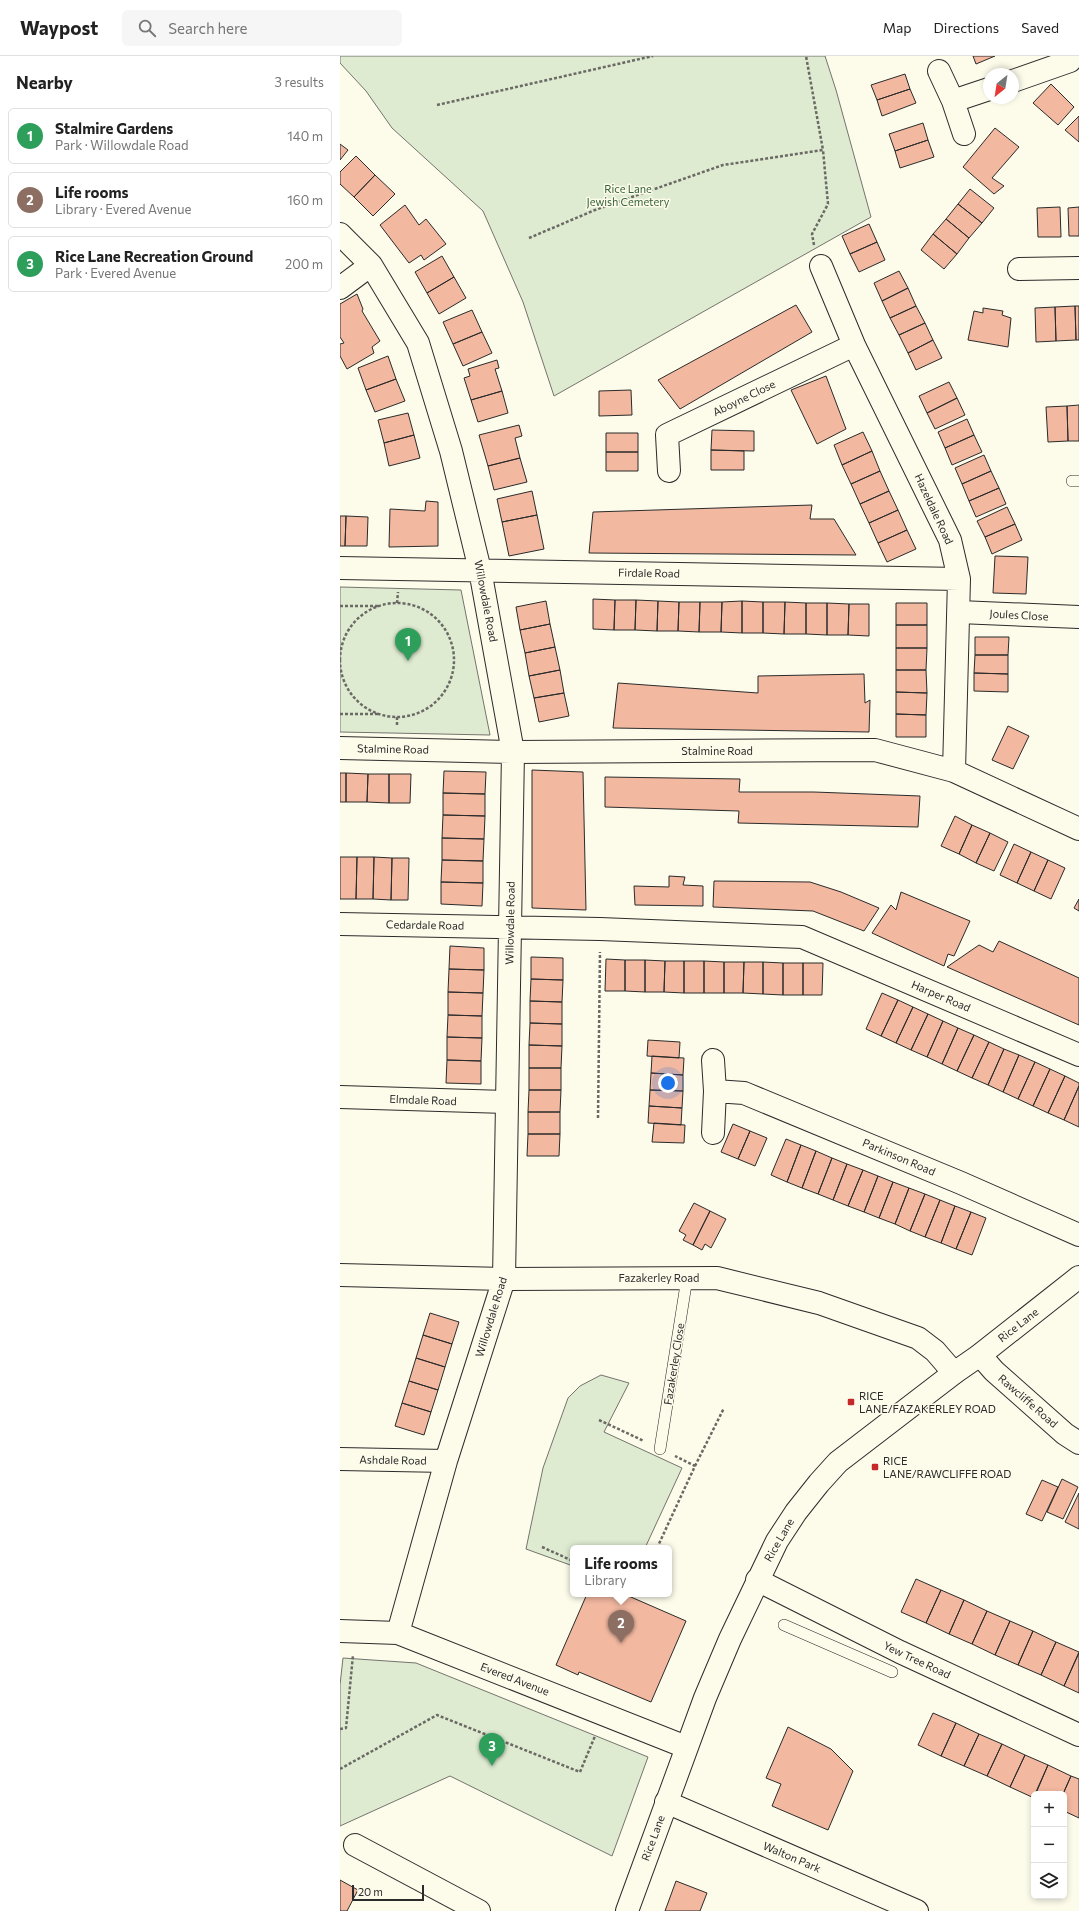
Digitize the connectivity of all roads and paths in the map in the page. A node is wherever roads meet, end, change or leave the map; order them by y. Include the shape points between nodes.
1 (653, 56) edge
2 (806, 56) edge
3 (1073, 62) edge
4 (939, 71) dead end
5 (1019, 79) edge
6 (983, 91) edge
7 (953, 101) junction
8 (437, 105) dead end
9 (964, 134) dead end
10 (824, 150) junction
11 (340, 234) edge
12 (529, 238) dead end
13 (372, 266) junction
14 (821, 266) joint
15 (1079, 268) edge
16 (1019, 269) dead end
17 (340, 288) edge
18 (854, 345) junction
19 (669, 471) dead end
20 (340, 568) edge
21 (480, 570) junction
22 (959, 579) junction
23 (340, 606) edge
24 (380, 606) junction
25 (959, 612) junction
26 (1079, 617) edge
27 (340, 659) edge
28 (340, 714) edge
29 (379, 714) junction
30 (340, 748) edge
31 (513, 752) junction
32 (954, 771) junction
33 (1079, 829) edge
34 (340, 924) edge
35 (510, 927) junction
36 (600, 929) junction
37 (802, 937) joint
38 (1079, 1055) edge
39 (713, 1060) dead end
40 (715, 1091) junction
41 (340, 1097) edge
42 (506, 1102) junction
43 (598, 1118) dead end
44 (713, 1133) dead end
45 (1079, 1235) edge
46 (340, 1276) edge
47 (1079, 1277) edge
48 (504, 1278) junction
49 (688, 1278) junction
50 (980, 1355) junction
51 (954, 1373) junction
52 (724, 1408) dead end
53 (599, 1420) dead end
54 (1079, 1443) edge
55 (660, 1449) junction
56 (340, 1459) edge
57 (446, 1461) junction
58 (695, 1466) junction
59 (658, 1545) edge
60 (542, 1547) dead end
61 (570, 1561) edge
62 (757, 1580) junction
63 (784, 1626) dead end
64 (347, 1631) edge
65 (398, 1633) junction
66 (892, 1672) dead end
67 (604, 1714) junction
68 (340, 1729) edge
69 (1079, 1735) edge
70 (686, 1747) junction
71 (340, 1770) edge
72 (666, 1802) junction
73 (355, 1845) dead end
74 (479, 1911) edge
75 (627, 1911) edge
76 (917, 1911) edge

1 - 8 path
2 - 10 path
3 - 5 main road
4 - 7 main road
6 - 7 main road
7 - 9 main road
10 - 12 path via 723,165 595,210
10 - 14 path via 828,204 812,234
11 - 13 main road, Willowdale Road
13 - 17 main road
13 - 21 main road, Willowdale Road via 418,343 452,451
14 - 18 main road, Hazeldale Road
15 - 16 main road
18 - 19 main road, Aboyne Close via 667,435
18 - 22 main road, Hazeldale Road via 950,540
20 - 21 main road, Firdale Road
21 - 22 main road, Firdale Road
21 - 31 main road, Willowdale Road
22 - 25 main road, Hazeldale Road
23 - 24 path
24 - 27 path via 364,614 352,626 343,642
24 - 29 path via 397,603 418,607 434,617 447,632 454,651 453,670 446,689 434,704 416,714 397,717
25 - 26 main road, Joules Close
25 - 32 main road, Hazeldale Road
27 - 29 path via 343,677 351,693 364,706
28 - 29 path
30 - 31 main road, Stalmine Road
31 - 32 main road, Stalmine Road via 874,750
31 - 35 main road, Willowdale Road
32 - 33 main road, Stalmine Road
34 - 35 main road, Cedardale Road
35 - 36 main road, Cedardale Road
35 - 42 main road, Willowdale Road
36 - 37 main road, Cedardale Road
36 - 43 path
37 - 38 main road, Harper Road
39 - 40 main road
40 - 44 main road
40 - 45 main road, Parkinson Road via 744,1093
41 - 42 main road, Elmdale Road
42 - 48 main road, Willowdale Road
46 - 48 main road, Fazakerley Road
47 - 50 main road, Rice Lane
48 - 49 main road, Fazakerley Road
48 - 57 main road, Willowdale Road
49 - 51 main road, Fazakerley Road via 717,1278 819,1303 865,1319 918,1338 935,1350
49 - 55 lane, Fazakerley Close
50 - 51 main road, Rice Lane
50 - 54 main road, Rawcliffe Road via 1065,1434
51 - 62 main road, Rice Lane via 833,1467 796,1512 777,1541
52 - 58 path
53 - 55 path
55 - 58 path
56 - 57 main road, Ashdale Road
57 - 65 main road, Willowdale Road
58 - 59 path
60 - 61 path
62 - 69 main road, Yew Tree Road via 900,1652
62 - 70 main road, Rice Lane
63 - 66 lane
64 - 65 main road, Evered Avenue
64 - 68 path via 346,1728
65 - 67 main road, Evered Avenue
67 - 70 main road, Evered Avenue
67 - 71 path via 580,1772 436,1715
70 - 72 main road, Rice Lane
72 - 75 main road, Rice Lane
72 - 76 main road, Walton Park
73 - 74 main road

